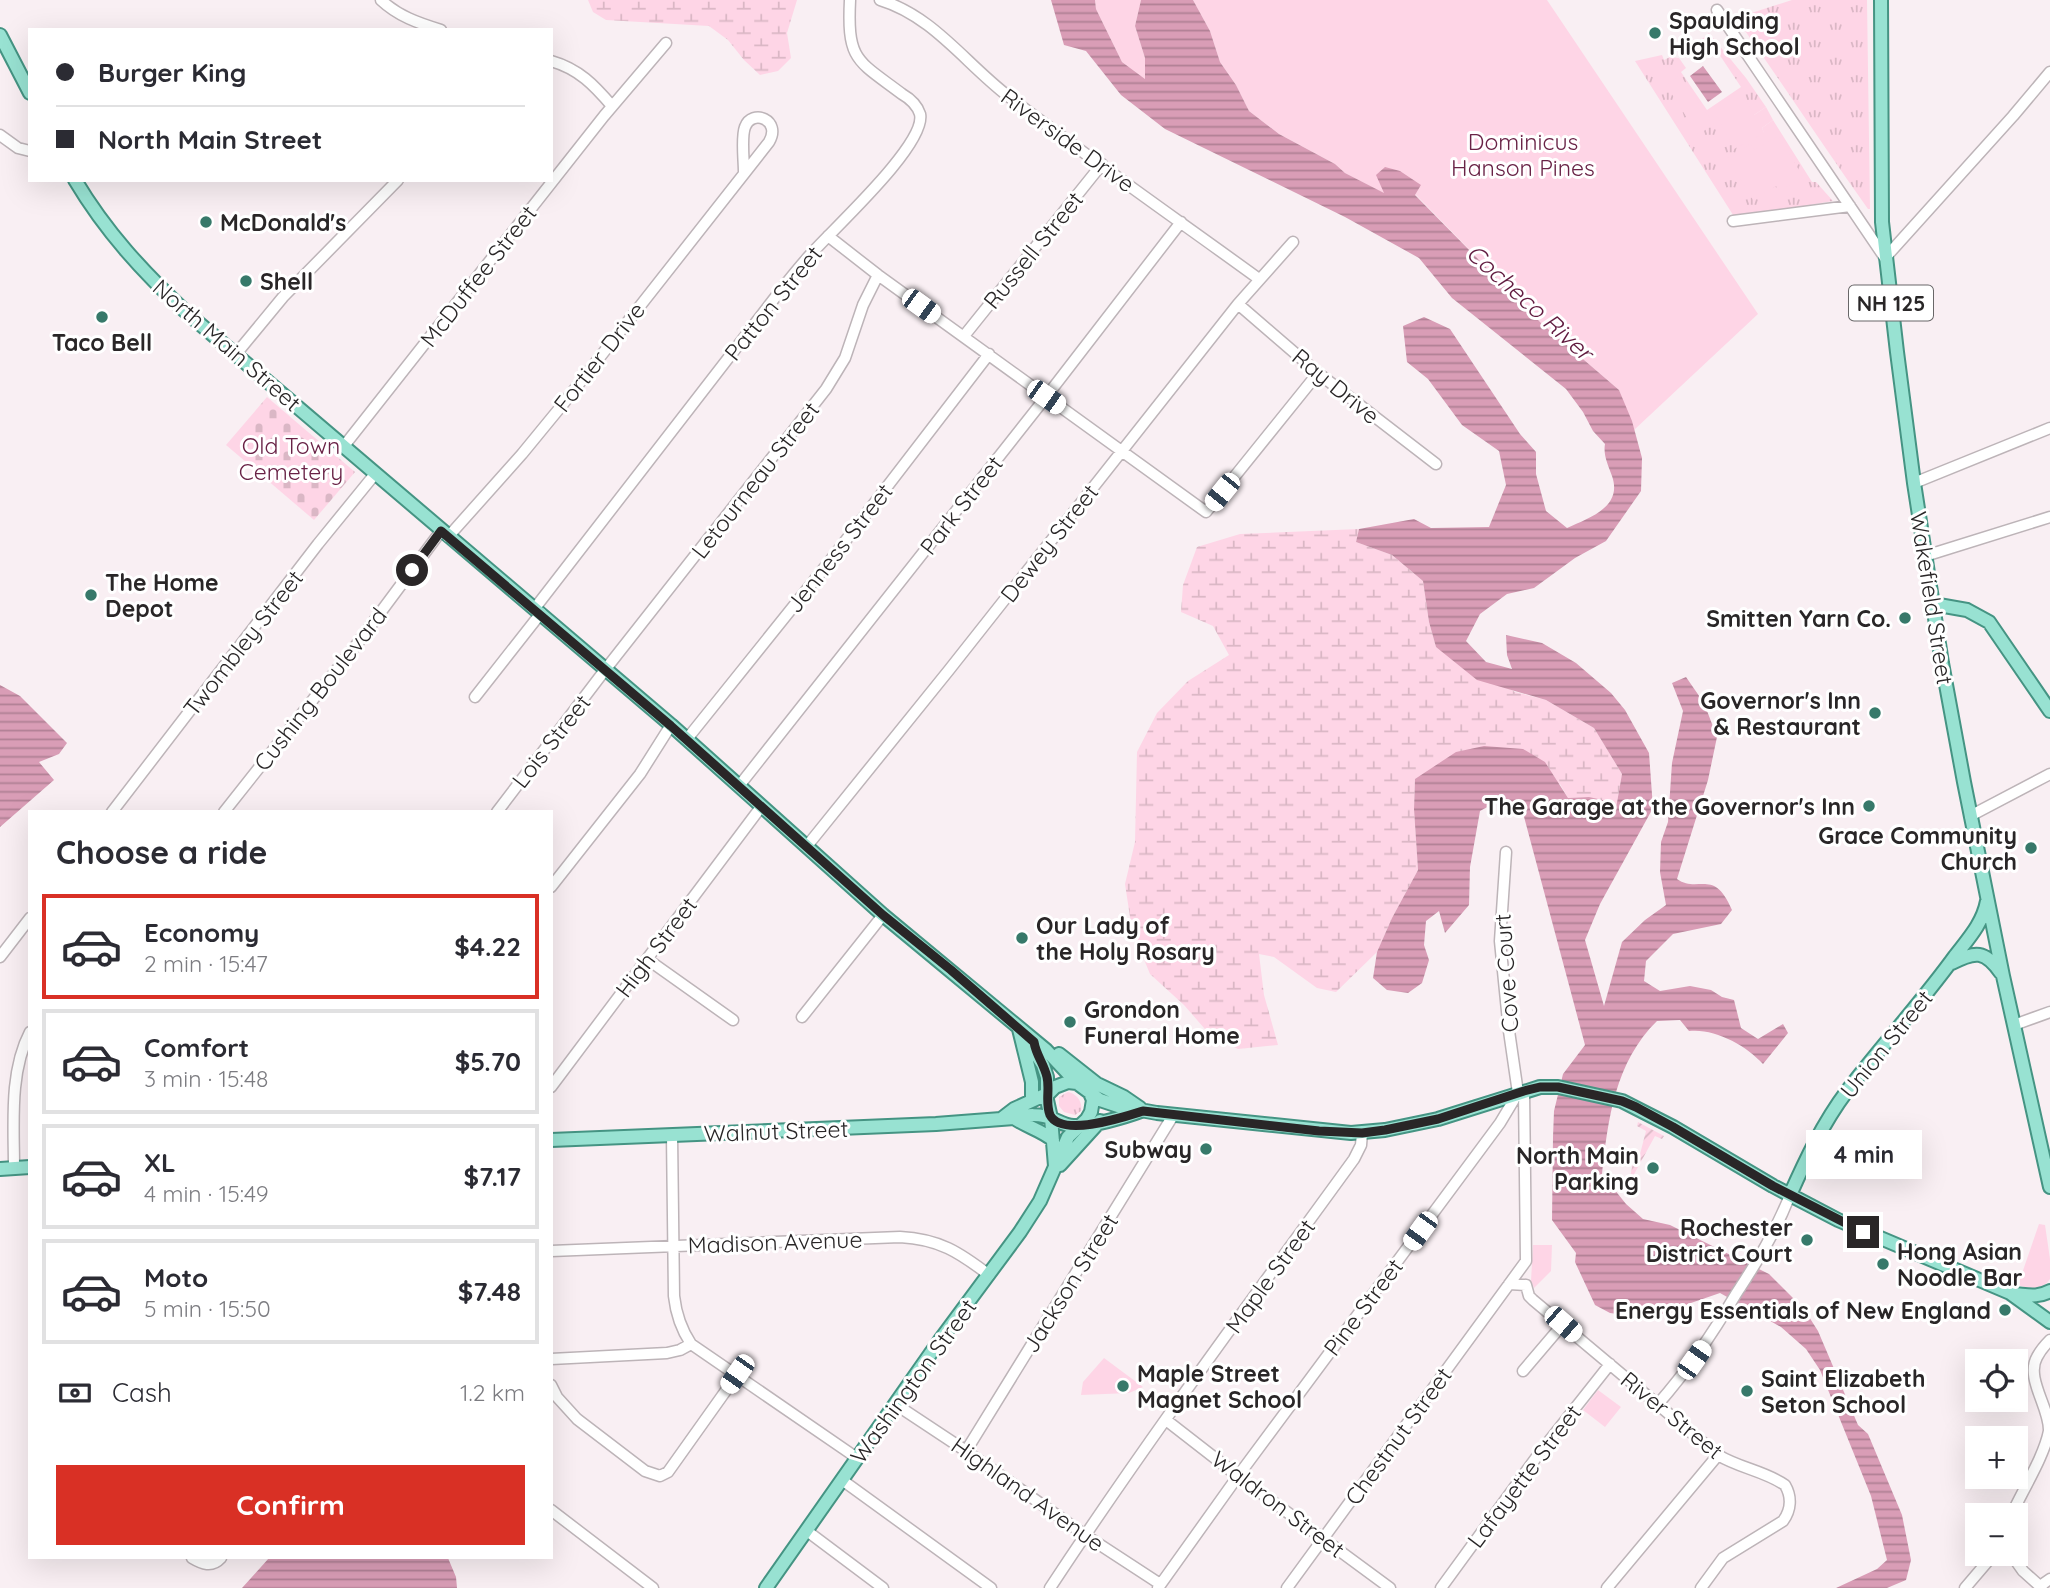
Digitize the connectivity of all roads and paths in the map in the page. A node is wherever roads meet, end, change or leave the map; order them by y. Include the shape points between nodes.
1 (381, 0) edge
2 (850, 0) edge
3 (880, 0) edge
4 (1881, 0) edge
5 (1717, 10) dead end
6 (435, 28) edge
7 (0, 35) edge
8 (666, 43) dead end
9 (553, 62) edge
10 (2050, 72) edge
11 (28, 89) edge
12 (612, 106) junction
13 (0, 135) edge
14 (28, 150) edge
15 (1102, 164) junction
16 (744, 172) junction
17 (553, 181) edge
18 (76, 182) edge
19 (396, 182) edge
20 (552, 182) edge
21 (1850, 206) junction
22 (1733, 221) dead end
23 (1181, 222) junction
24 (828, 236) junction
25 (1293, 242) dead end
26 (1885, 258) junction
27 (878, 275) junction
28 (1259, 279) junction
29 (1238, 304) junction
30 (964, 336) junction
31 (236, 354) junction
32 (989, 355) junction
33 (1318, 373) junction
34 (1046, 397) junction
35 (2050, 428) edge
36 (344, 446) junction
37 (1122, 451) junction
38 (1436, 464) dead end
39 (375, 474) junction
40 (1914, 484) junction
41 (2050, 517) edge
42 (444, 534) junction
43 (1925, 556) junction
44 (1933, 604) junction
45 (538, 611) junction
46 (605, 670) junction
47 (475, 697) dead end
48 (2050, 711) edge
49 (671, 726) junction
50 (687, 740) junction
51 (2050, 774) edge
52 (739, 786) junction
53 (761, 807) junction
54 (114, 810) edge
55 (226, 810) edge
56 (499, 810) edge
57 (1970, 816) junction
58 (807, 846) junction
59 (1506, 852) dead end
60 (553, 884) edge
61 (1987, 898) junction
62 (883, 915) junction
63 (28, 921) edge
64 (0, 957) edge
65 (647, 959) junction
66 (1949, 964) junction
67 (2003, 976) junction
68 (2050, 1012) edge
69 (802, 1017) dead end
70 (733, 1020) dead end
71 (2014, 1025) junction
72 (1018, 1029) junction
73 (28, 1038) edge
74 (1034, 1042) junction
75 (1077, 1083) junction
76 (553, 1084) edge
77 (1521, 1092) junction
78 (1049, 1093) junction
79 (1090, 1093) junction
80 (1032, 1100) junction
81 (1143, 1111) junction
82 (1174, 1114) junction
83 (1014, 1118) junction
84 (1051, 1118) junction
85 (1000, 1119) junction
86 (1100, 1121) junction
87 (1079, 1126) junction
88 (1362, 1133) junction
89 (672, 1135) junction
90 (553, 1140) edge
91 (1053, 1140) junction
92 (2047, 1151) edge
93 (28, 1167) edge
94 (15, 1168) junction
95 (0, 1169) edge
96 (1055, 1170) junction
97 (2050, 1187) edge
98 (1790, 1195) junction
99 (673, 1246) junction
100 (553, 1251) edge
101 (1526, 1261) junction
102 (989, 1275) junction
103 (1509, 1284) junction
104 (1526, 1285) junction
105 (2050, 1291) edge
106 (2010, 1293) junction
107 (2050, 1322) edge
108 (1563, 1324) junction
109 (2050, 1340) edge
110 (691, 1344) junction
111 (553, 1359) edge
112 (1610, 1364) junction
113 (1523, 1371) dead end
114 (737, 1374) junction
115 (553, 1388) edge
116 (895, 1404) junction
117 (1658, 1404) junction
118 (1166, 1420) junction
119 (966, 1451) junction
120 (1718, 1455) junction
121 (857, 1458) junction
122 (1238, 1476) junction
123 (842, 1480) junction
124 (2017, 1503) edge
125 (553, 1512) edge
126 (807, 1531) junction
127 (1085, 1535) junction
128 (1323, 1538) junction
129 (195, 1559) edge
130 (219, 1560) edge
131 (1984, 1566) edge
132 (2019, 1566) edge
133 (2050, 1579) edge
134 (1159, 1586) edge
135 (2041, 1587) edge
136 (653, 1588) edge
137 (766, 1588) edge
138 (883, 1588) edge
139 (991, 1588) edge
140 (1050, 1588) edge
141 (1287, 1588) edge
142 (1390, 1588) edge
143 (1441, 1588) edge
144 (1608, 1588) edge
145 (1701, 1588) edge
146 (1965, 1588) edge

1 - 6 street via 393,11
2 - 24 street, Patton Street via 853,50 868,69 915,105 920,124 872,191
3 - 15 street, Riverside Drive via 917,17 1006,95
4 - 26 main road, Wakefield Street / NH 125
5 - 21 street
7 - 11 main road
8 - 12 street, McDuffee Street
9 - 12 street via 582,75
10 - 26 street
12 - 17 street, McDuffee Street
13 - 14 street
15 - 23 street, Riverside Drive
15 - 30 street, Russell Street
16 - 16 street, Fortier Drive via 771,138 772,129 764,119 755,118 745,127
16 - 42 street, Fortier Drive via 522,454
18 - 31 main road, North Main Street via 122,248
19 - 31 street via 283,297
20 - 36 street, McDuffee Street
21 - 22 street
21 - 26 street
23 - 28 street, Riverside Drive
23 - 34 street, Park Street
24 - 27 street
24 - 45 street, Patton Street via 777,295
25 - 28 street, Dewey Street
26 - 40 main road, Wakefield Street / NH 125
27 - 30 street
27 - 46 street, Letourneau Street via 832,380
28 - 29 street, Dewey Street
29 - 33 street, Ray Drive
29 - 37 street, Dewey Street
30 - 32 street
31 - 36 main road, North Main Street
32 - 34 street
32 - 50 street, Jenness Street
33 - 37 street via 1206,512
33 - 38 street, Ray Drive
34 - 37 street
34 - 52 street, Park Street
35 - 40 street
36 - 39 main road, North Main Street
37 - 58 street, Dewey Street
39 - 42 main road, North Main Street
39 - 54 street, Twombley Street
40 - 43 main road, Wakefield Street / NH 125
41 - 43 street
42 - 45 main road, North Main Street
42 - 55 street, Cushing Boulevard
43 - 44 main road, Wakefield Street / NH 125
44 - 48 main road via 1967,610 1989,622
44 - 57 main road, Wakefield Street
45 - 46 main road, North Main Street
45 - 47 street, Patton Street
46 - 49 main road, North Main Street
46 - 56 street, Lois Street
49 - 50 main road, North Main Street
49 - 60 street
50 - 52 main road, North Main Street
51 - 57 street
52 - 53 main road, North Main Street
53 - 58 main road, North Main Street
53 - 65 street, High Street
57 - 61 main road, Wakefield Street
58 - 62 main road, North Main Street
59 - 77 street, Cove Court via 1500,941
61 - 66 main road, Union Street via 1982,918
61 - 67 main road, Wakefield Street
62 - 69 street
62 - 72 main road, North Main Street
63 - 64 street
65 - 70 street
65 - 76 street, High Street
66 - 67 main road via 1970,954 1983,955
66 - 98 main road, Union Street via 1846,1093 1808,1154
67 - 71 main road, Wakefield Street
68 - 71 street
71 - 92 main road, Wakefield Street
72 - 74 main road, North Main Street
72 - 80 main road
73 - 94 street via 17,1077
74 - 75 main road, North Main Street
74 - 78 main road
74 - 81 main road, North Main Street via 1050,1046 1097,1084
75 - 78 main road via 1061,1084
75 - 79 main road
77 - 88 main road, North Main Street via 1438,1119
77 - 98 main road, North Main Street via 1558,1087 1622,1101
77 - 101 street
77 - 122 street, Pine Street
78 - 80 main road, Walnut Street
78 - 84 main road
79 - 81 main road, North Main Street
79 - 87 main road via 1091,1112
80 - 85 main road, Walnut Street
81 - 82 main road, North Main Street
81 - 86 main road, North Main Street
82 - 88 main road, North Main Street
82 - 119 street, Jackson Street
83 - 84 main road, Walnut Street
83 - 85 main road, Walnut Street
83 - 91 main road
84 - 87 main road
84 - 91 main road, Washington Street
85 - 89 main road, Walnut Street
86 - 87 main road, North Main Street
86 - 96 main road
87 - 96 main road, Washington Street via 1069,1137
88 - 118 street, Maple Street via 1354,1159
89 - 90 main road, Walnut Street
89 - 99 street
91 - 96 main road, Washington Street
92 - 97 main road, Wakefield Street
93 - 94 main road
94 - 95 main road
96 - 102 main road, Washington Street via 1040,1202
98 - 106 main road, North Main Street via 1863,1232
98 - 117 street via 1776,1228 1727,1309
99 - 100 street, Madison Avenue
99 - 102 street, Madison Avenue via 919,1238 953,1250
99 - 110 street via 675,1310
101 - 103 street
101 - 104 street
102 - 116 main road, Washington Street
103 - 104 street
103 - 128 street, Chestnut Street
104 - 108 street, River Street via 1529,1296
105 - 106 main road via 2040,1296
106 - 107 main road, North Main Street
108 - 112 street, River Street
108 - 113 street
109 - 124 street via 2035,1359 2035,1377 2049,1427
110 - 111 street via 667,1353
110 - 114 street
112 - 117 street, River Street
112 - 143 street, Lafayette Street
114 - 115 street via 668,1472 660,1476 645,1471 577,1419
114 - 121 street
116 - 119 street, Highland Avenue
116 - 121 main road, Washington Street
117 - 120 street, River Street
118 - 122 street, Waldron Street
118 - 127 street, Maple Street
119 - 127 street, Highland Avenue
120 - 144 street
120 - 145 street, River Street via 1778,1480 1790,1499 1783,1521 1723,1558
121 - 123 main road, Washington Street
122 - 128 street, Waldron Street
122 - 134 street, Pine Street
123 - 126 main road, Washington Street
123 - 139 street
125 - 136 street
126 - 137 main road, Washington Street
126 - 138 street
127 - 134 street, Highland Avenue
127 - 140 street, Maple Street
128 - 141 street, Chestnut Street
128 - 142 street, Waldron Street
129 - 130 street via 209,1564
131 - 146 street
132 - 135 street
133 - 135 street

